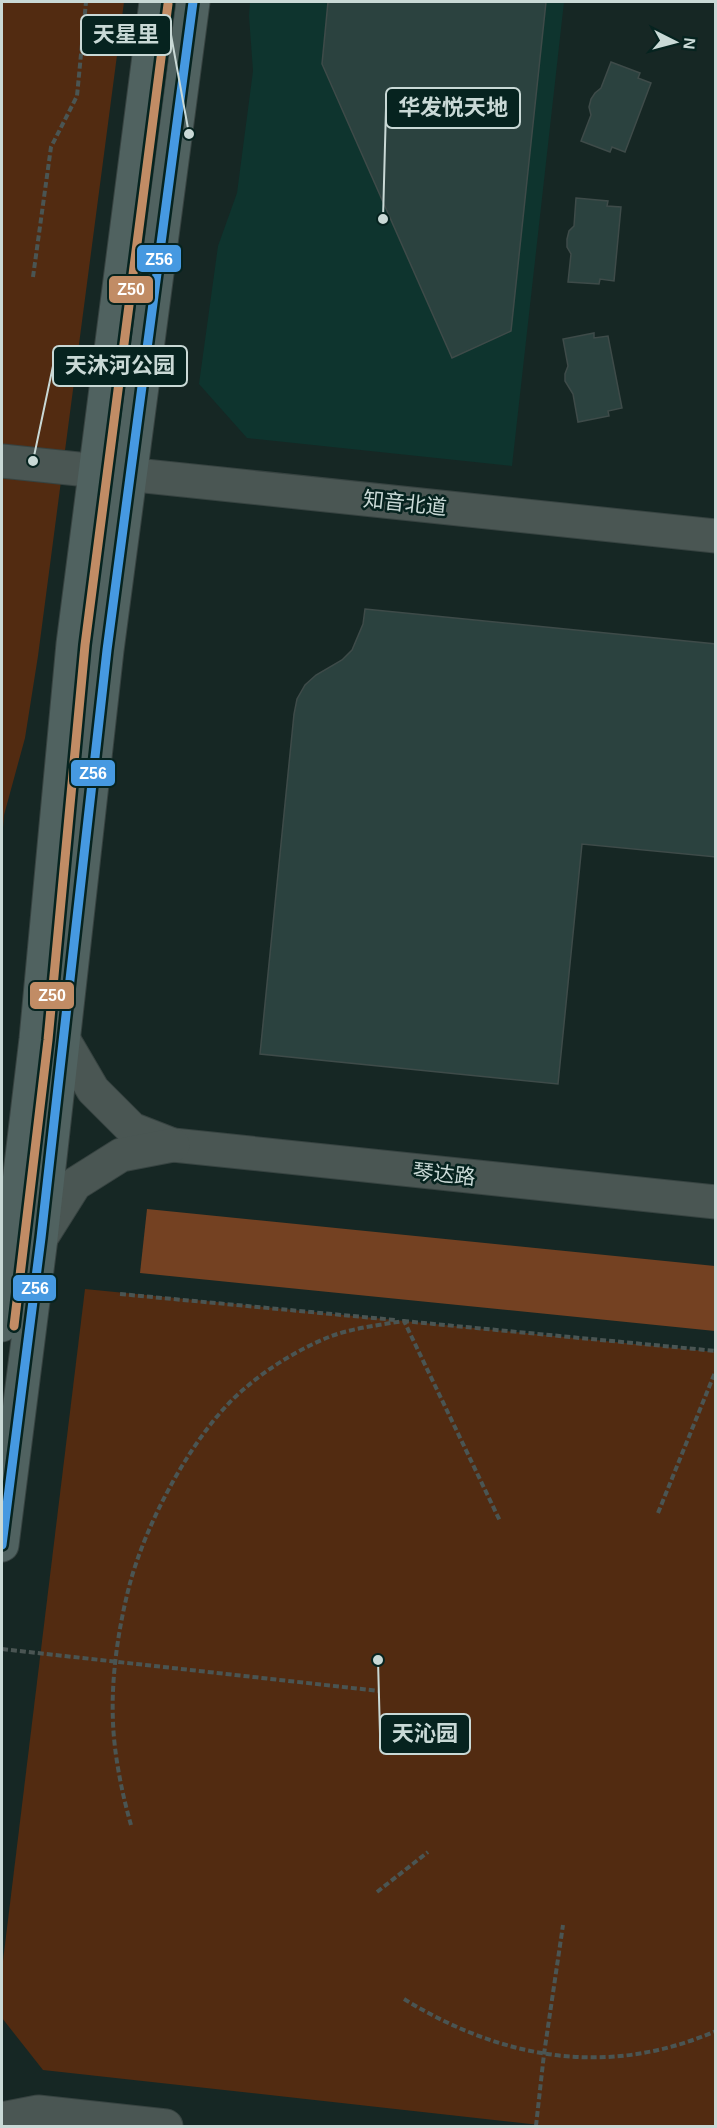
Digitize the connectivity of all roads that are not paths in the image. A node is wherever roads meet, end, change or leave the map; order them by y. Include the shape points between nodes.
1 (156, 2) edge
2 (193, 2) edge
3 (2, 461) edge
4 (95, 470) junction
5 (131, 474) junction
6 (716, 536) edge
7 (64, 1042) junction
8 (173, 1145) junction
9 (716, 1202) edge
10 (41, 1238) junction
11 (2, 1325) edge
12 (2, 1545) edge
13 (2, 2093) edge
14 (38, 2112) junction
15 (2, 2119) edge
16 (166, 2127) edge

1 - 4 main road
2 - 5 main road
3 - 4 street, 知音北道
4 - 5 street, 知音北道
4 - 11 main road via 73,644 36,1039
5 - 6 street, 知音北道
5 - 7 main road via 107,650
7 - 8 street via 93,1090 132,1129
7 - 10 main road
8 - 9 street, 琴达路
8 - 10 street via 121,1155 75,1184
10 - 12 main road
13 - 14 street
14 - 15 street
14 - 16 street

